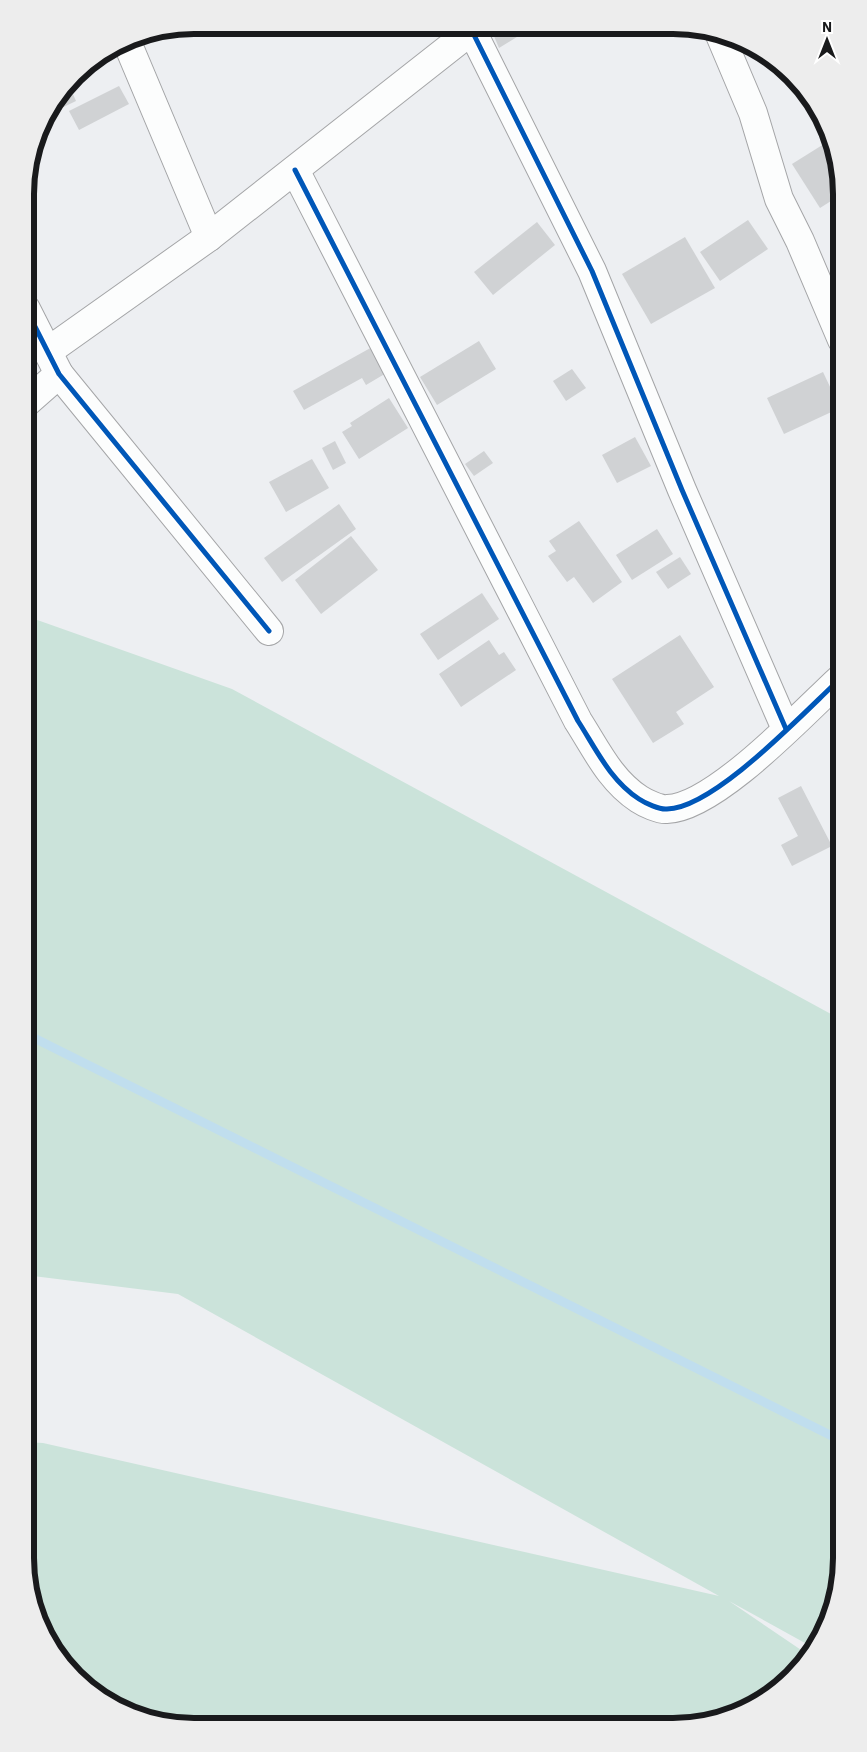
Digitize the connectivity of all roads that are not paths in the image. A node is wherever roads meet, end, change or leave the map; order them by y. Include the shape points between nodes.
1 (465, 34) edge
2 (476, 34) edge
3 (723, 41) edge
4 (129, 47) edge
5 (295, 170) junction
6 (209, 237) junction
7 (833, 319) edge
8 (34, 325) edge
9 (53, 363) junction
10 (34, 391) edge
11 (269, 631) dead end
12 (833, 685) edge
13 (786, 729) junction

1 - 5 street
2 - 13 street via 592,271 682,490
3 - 7 street via 753,113 779,199
4 - 6 street
5 - 6 street
5 - 13 street via 578,721 609,772 639,799 666,810 692,804 720,787
6 - 9 street
8 - 9 street
9 - 10 street
9 - 11 street
12 - 13 street

